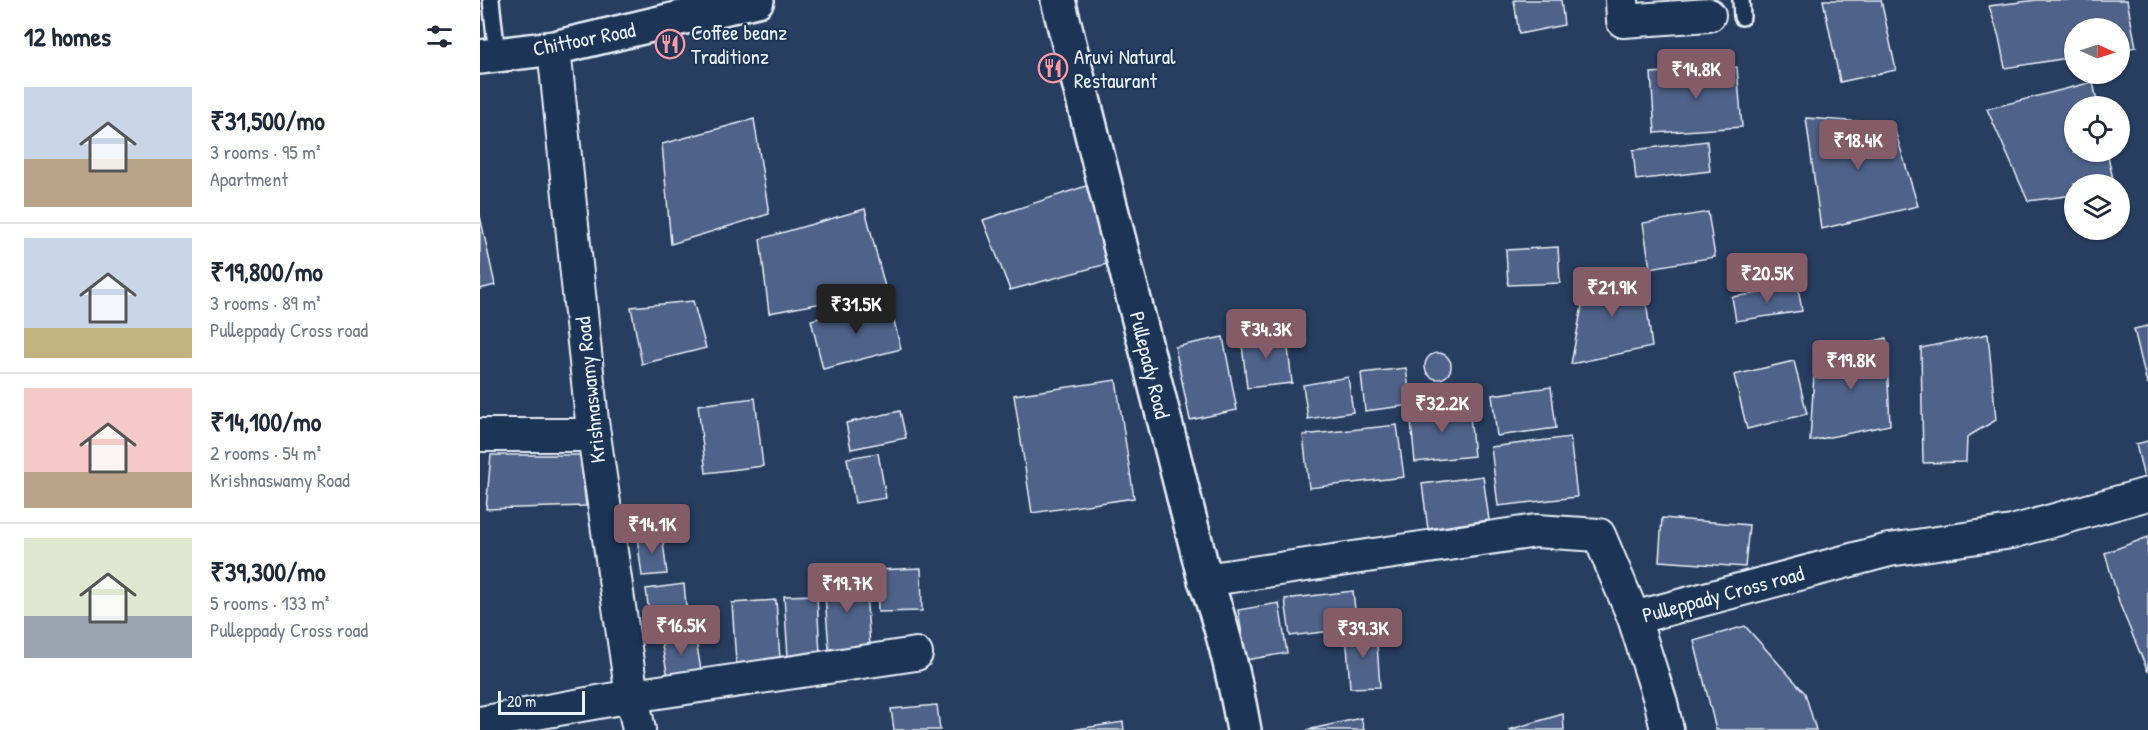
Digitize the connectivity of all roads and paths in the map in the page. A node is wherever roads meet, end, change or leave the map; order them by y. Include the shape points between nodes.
1 (491, 0) edge
2 (757, 0) edge
3 (1058, 0) edge
4 (1622, 0) edge
5 (1741, 0) edge
6 (1709, 15) dead end
7 (1742, 17) dead end
8 (554, 48) junction
9 (488, 56) edge
10 (480, 435) edge
11 (594, 435) junction
12 (2148, 494) edge
13 (1205, 580) junction
14 (1634, 618) junction
15 (916, 654) dead end
16 (632, 696) junction
17 (480, 723) edge
18 (639, 730) edge
19 (1244, 730) edge
20 (1667, 730) edge

1 - 9 lane
2 - 8 street, Chittoor Road
3 - 13 street, Pullepady Road
4 - 6 street via 1623,21
5 - 7 lane
8 - 9 street, Chittoor Road
8 - 11 street, Krishnaswamy Road
10 - 11 street
11 - 16 street, Krishnaswamy Road
12 - 14 street, Pulleppady Cross road via 2012,532 1889,550
13 - 14 street, Pulleppady Cross road via 1536,531 1599,535
13 - 19 street, Pullepady Road
14 - 20 street
15 - 16 street
16 - 17 street
16 - 18 street, Krishnaswamy Road

